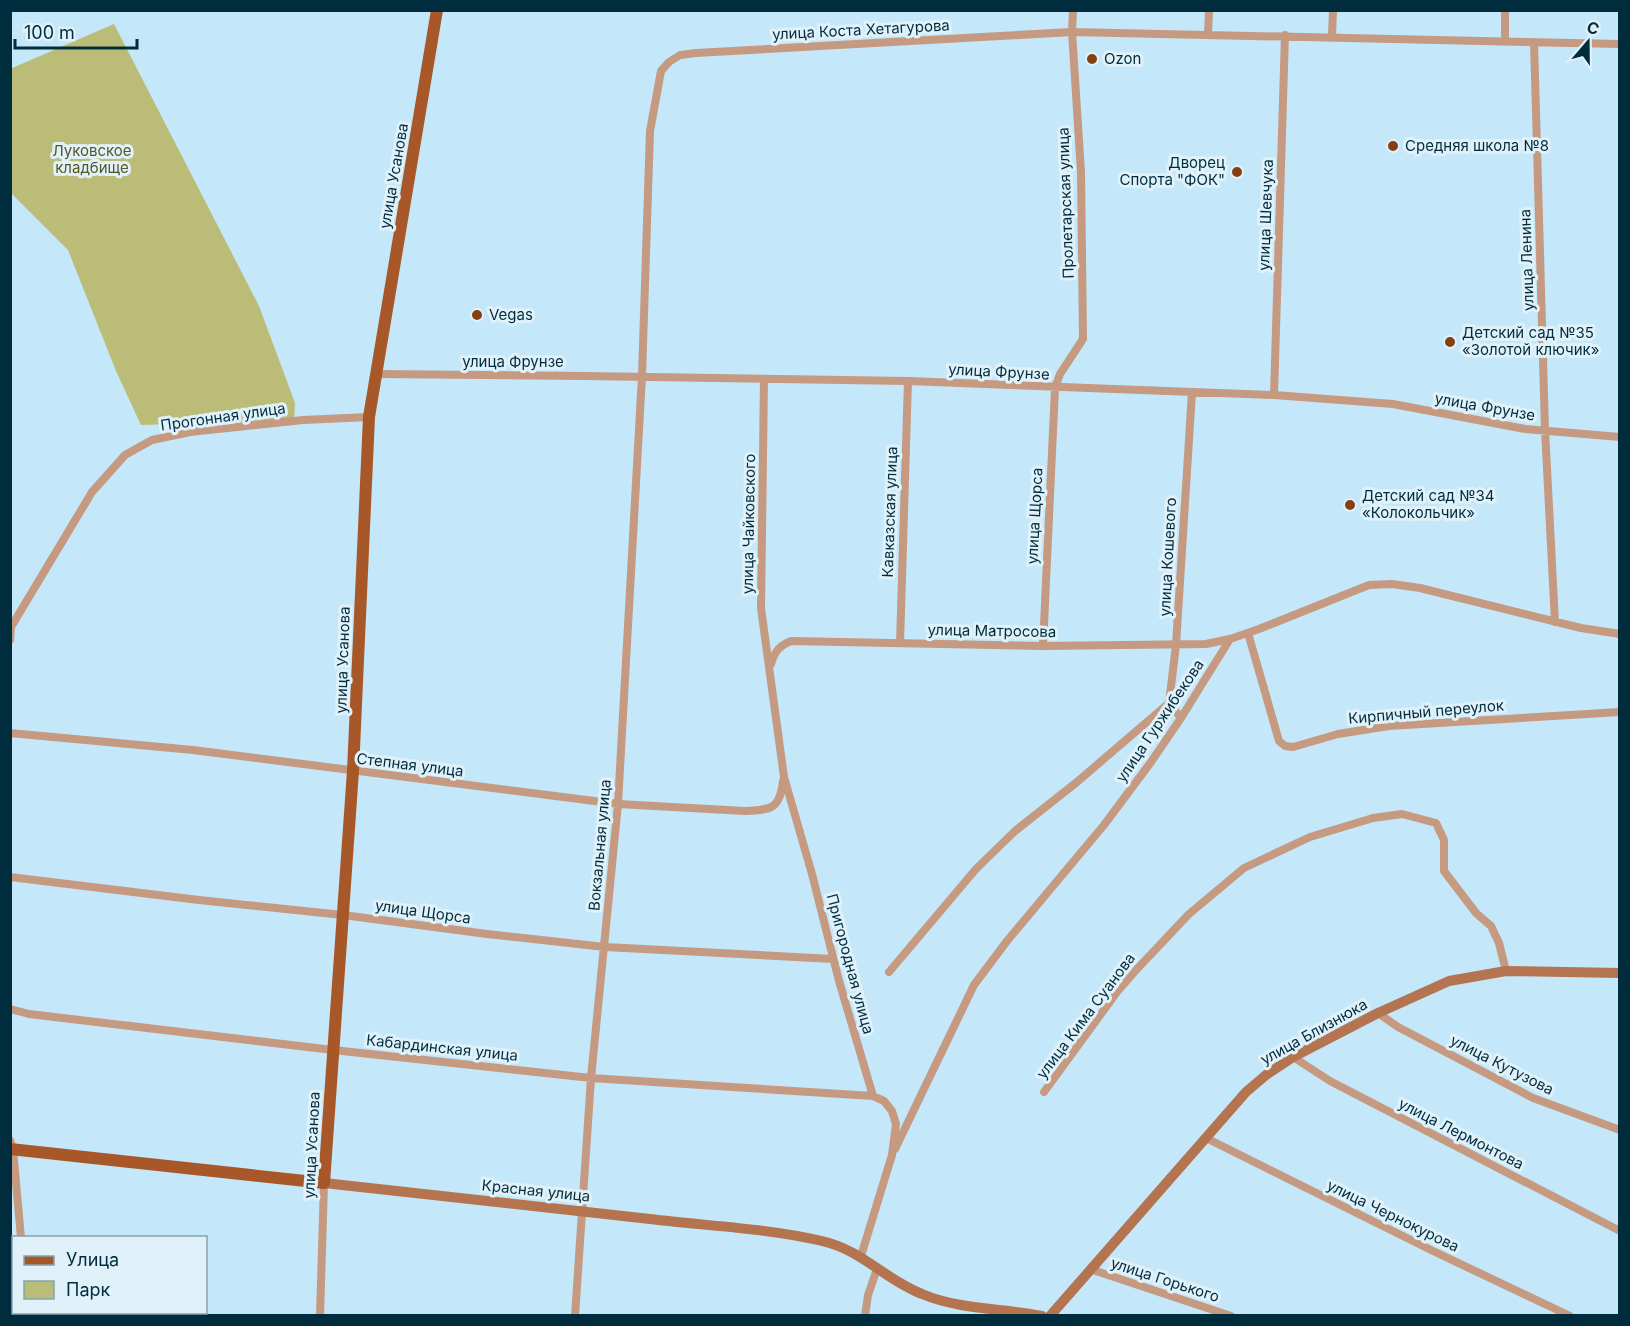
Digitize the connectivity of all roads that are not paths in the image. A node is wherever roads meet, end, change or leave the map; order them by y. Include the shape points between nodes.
1 (437, 10) edge
2 (1073, 10) edge
3 (1209, 10) edge
4 (1333, 10) edge
5 (1506, 10) edge
6 (1072, 32) junction
7 (1208, 34) junction
8 (1285, 35) junction
9 (1332, 36) junction
10 (1505, 41) junction
11 (1534, 42) junction
12 (1620, 44) edge
13 (680, 55) joint
14 (375, 374) junction
15 (642, 376) junction
16 (764, 378) junction
17 (908, 381) junction
18 (1054, 388) junction
19 (1192, 392) junction
20 (1274, 394) junction
21 (369, 417) junction
22 (1545, 430) junction
23 (1620, 437) edge
24 (1555, 622) junction
25 (11, 627) edge
26 (1248, 633) junction
27 (1620, 634) edge
28 (1230, 639) junction
29 (10, 640) edge
30 (900, 643) junction
31 (1176, 645) junction
32 (1043, 646) junction
33 (770, 668) junction
34 (1169, 703) junction
35 (1620, 712) edge
36 (1181, 718) junction
37 (10, 733) edge
38 (353, 771) junction
39 (784, 777) junction
40 (618, 804) junction
41 (10, 877) edge
42 (343, 915) junction
43 (605, 947) junction
44 (833, 959) junction
45 (1506, 971) junction
46 (889, 972) dead end
47 (1620, 973) edge
48 (10, 1009) edge
49 (1378, 1013) junction
50 (333, 1050) junction
51 (1293, 1057) junction
52 (591, 1078) junction
53 (1044, 1092) dead end
54 (873, 1096) junction
55 (1620, 1130) edge
56 (1206, 1138) junction
57 (11, 1146) edge
58 (892, 1155) junction
59 (324, 1184) junction
60 (582, 1211) junction
61 (1620, 1231) edge
62 (21, 1236) edge
63 (861, 1256) junction
64 (877, 1269) junction
65 (1090, 1269) junction
66 (320, 1316) edge
67 (575, 1316) edge
68 (865, 1316) edge
69 (1042, 1316) edge
70 (1050, 1316) edge
71 (1231, 1316) edge
72 (1570, 1316) edge

1 - 14 main road, улица Усанова
2 - 6 street, Пролетарская улица
3 - 7 street
4 - 9 street
5 - 10 street
6 - 7 street, улица Коста Хетагурова
6 - 13 street, улица Коста Хетагурова
6 - 18 street, Пролетарская улица via 1081,172 1083,339
7 - 8 street, улица Коста Хетагурова
8 - 9 street, улица Коста Хетагурова
8 - 20 street, улица Шевчука
9 - 10 street, улица Коста Хетагурова
10 - 11 street, улица Коста Хетагурова
11 - 12 street, улица Коста Хетагурова
11 - 22 street, улица Ленина
13 - 15 street, Вокзальная улица via 661,71 650,131
14 - 15 street, улица Фрунзе
14 - 21 main road, улица Усанова
15 - 16 street, улица Фрунзе
15 - 40 street, Вокзальная улица
16 - 17 street, улица Фрунзе
16 - 33 street, улица Чайковского via 761,608
17 - 18 street, улица Фрунзе
17 - 30 street, Кавказская улица
18 - 19 street, улица Фрунзе
18 - 32 street, улица Щорса
19 - 20 street, улица Фрунзе
19 - 31 street, улица Кошевого
20 - 22 street, улица Фрунзе via 1393,404
21 - 25 street, Прогонная улица via 190,432 152,440 125,455 92,492
21 - 38 main road, улица Усанова
22 - 23 street, улица Фрунзе
22 - 24 street, улица Ленина
24 - 26 street via 1392,584 1369,585
24 - 27 street
25 - 29 street, Прогонная улица
26 - 28 street
26 - 35 street, Кирпичный переулок via 1279,741 1285,746 1389,726
28 - 31 street, улица Матросова
28 - 36 street, улица Гуржибекова
30 - 32 street, улица Матросова
30 - 33 street, улица Матросова via 791,641 774,654
31 - 32 street, улица Матросова
31 - 34 street, улица Кошевого
33 - 39 street, Пригородная улица
34 - 36 street
34 - 46 street, улица Гуржибекова via 1015,831 984,861
36 - 58 street, улица Гуржибекова via 1104,825 1006,941 975,985
37 - 38 street, Степная улица via 193,750
38 - 40 street, Степная улица
38 - 42 main road, улица Усанова
39 - 40 street, Степная улица via 776,806 764,811
39 - 44 street, Пригородная улица
40 - 43 street, Вокзальная улица
41 - 42 street, улица Щорса
42 - 43 street, улица Щорса
42 - 50 main road, улица Усанова
43 - 44 street, улица Щорса
43 - 52 street, Вокзальная улица
44 - 54 street, Пригородная улица
45 - 47 street, улица Близнюка
45 - 49 street, улица Близнюка via 1449,981
45 - 53 street, улица Кима Суанова via 1491,926 1444,872 1444,840 1436,823 1402,814 1372,818 1310,837 1244,868 1189,914 1117,992
48 - 50 street, Кабардинская улица
49 - 51 street, улица Близнюка
49 - 55 street, улица Кутузова via 1533,1098
50 - 52 street, Кабардинская улица
50 - 59 main road, улица Усанова
51 - 56 street, улица Близнюка via 1246,1092
51 - 61 street, улица Лермонтова via 1330,1081
52 - 54 street, Кабардинская улица
52 - 60 street, Вокзальная улица
54 - 58 street, Пригородная улица via 892,1111 896,1124
56 - 65 street, улица Близнюка
56 - 72 street, улица Чернокурова
57 - 59 main road, Красная улица
57 - 62 street
58 - 63 street, Пригородная улица
59 - 60 street, Красная улица
59 - 66 street, улица Усанова
60 - 63 street, Красная улица via 795,1236 843,1247
60 - 67 street, Вокзальная улица
63 - 64 street, Красная улица
64 - 68 street
64 - 69 street, Красная улица via 933,1298
65 - 70 street, улица Близнюка
65 - 71 street, улица Горького

